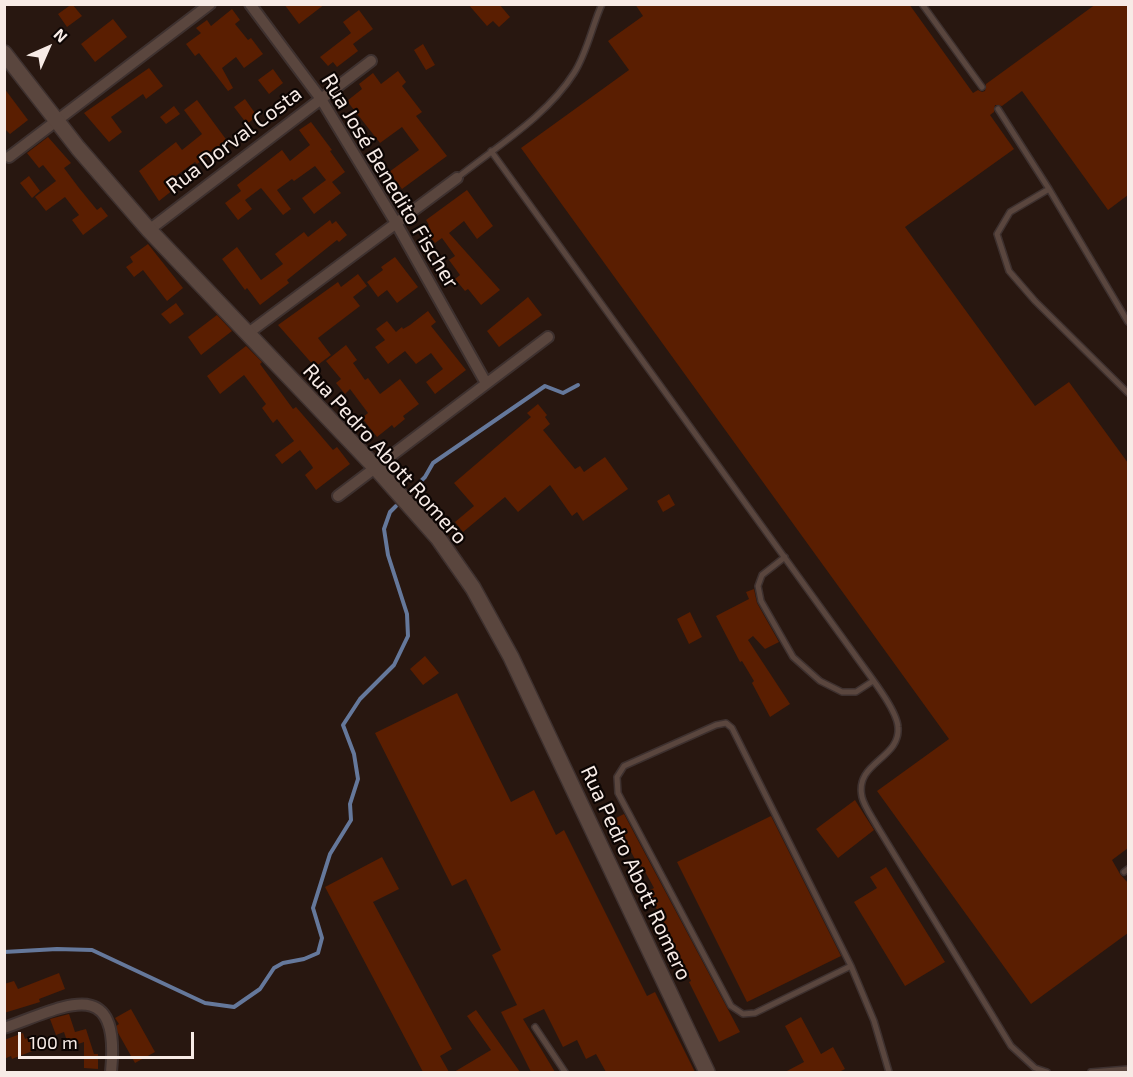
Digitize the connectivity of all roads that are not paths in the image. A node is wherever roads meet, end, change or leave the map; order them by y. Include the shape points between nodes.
1 (210, 4) edge
2 (250, 4) edge
3 (602, 4) edge
4 (922, 4) edge
5 (4, 53) edge
6 (371, 61) dead end
7 (982, 87) dead end
8 (321, 99) junction
9 (998, 109) dead end
10 (57, 120) junction
11 (491, 151) junction
12 (9, 157) dead end
13 (457, 178) joint
14 (1049, 189) junction
15 (396, 224) junction
16 (149, 230) junction
17 (1128, 322) edge
18 (247, 334) junction
19 (548, 337) dead end
20 (486, 383) junction
21 (1128, 393) edge
22 (376, 468) junction
23 (338, 496) dead end
24 (784, 557) junction
25 (873, 681) junction
26 (851, 966) junction
27 (535, 1027) dead end
28 (4, 1028) edge
29 (1128, 1069) edge
30 (111, 1072) edge
31 (565, 1072) edge
32 (707, 1072) edge
33 (889, 1072) edge
34 (1047, 1072) edge
35 (1091, 1072) edge

1 - 10 street
2 - 8 street, Rua José Benedito Fischer
3 - 11 lane via 576,71 563,91
4 - 7 lane
5 - 10 street, Rua Pedro Abott Romero
6 - 8 street, Rua Dorval Costa
8 - 15 street, Rua José Benedito Fischer
8 - 16 street, Rua Dorval Costa
9 - 14 lane
10 - 12 street
10 - 16 street, Rua Pedro Abott Romero
11 - 13 lane
11 - 24 lane
13 - 15 street
14 - 17 lane
14 - 21 lane via 1010,212 997,234 1009,271
15 - 18 street
15 - 20 street, Rua José Benedito Fischer
16 - 18 street, Rua Pedro Abott Romero
18 - 22 street, Rua Pedro Abott Romero
19 - 20 street
20 - 22 street
22 - 23 street
22 - 32 street, Rua Pedro Abott Romero via 438,538 473,588 511,657
24 - 25 lane
24 - 25 lane via 762,575 758,586 761,601 793,657 820,681 842,692 856,692
25 - 34 lane via 891,707 898,724 898,740 869,768 862,781 861,797 1011,1046 1035,1068
26 - 26 lane via 732,728 726,723 716,725 624,766 617,777 618,793 731,1006 743,1014 755,1013
26 - 33 lane via 874,1021
27 - 31 lane
28 - 30 street via 83,1002 99,1009 110,1024
29 - 35 lane

